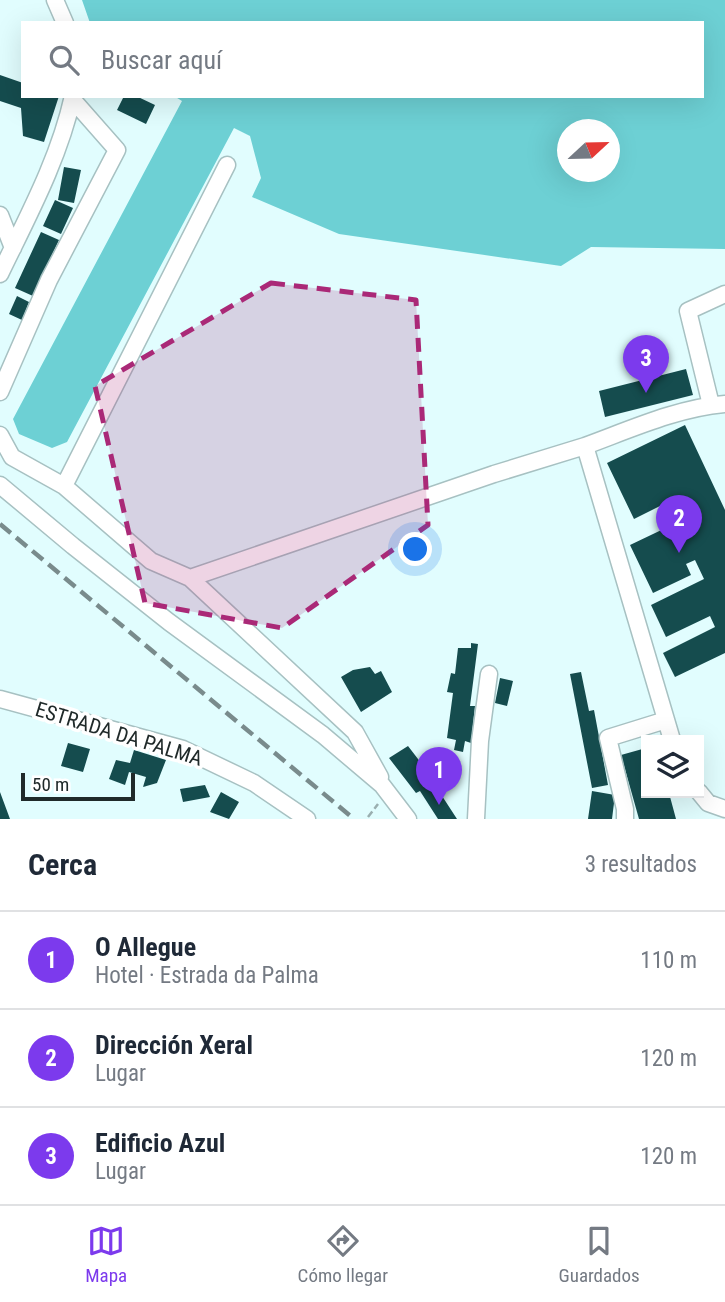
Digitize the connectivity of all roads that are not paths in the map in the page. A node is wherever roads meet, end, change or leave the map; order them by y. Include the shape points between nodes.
1 (55, 0) edge
2 (64, 21) edge
3 (73, 98) edge
4 (227, 165) dead end
5 (0, 215) edge
6 (13, 248) junction
7 (0, 274) edge
8 (725, 294) edge
9 (0, 392) edge
10 (718, 405) edge
11 (0, 435) edge
12 (585, 446) junction
13 (0, 485) edge
14 (64, 486) junction
15 (190, 578) junction
16 (489, 674) dead end
17 (0, 699) edge
18 (666, 720) junction
19 (670, 735) edge
20 (388, 791) junction
21 (704, 798) edge
22 (725, 809) edge
23 (307, 819) edge
24 (408, 819) edge
25 (476, 819) edge
26 (625, 819) edge

1 - 2 street
3 - 6 street via 45,183
3 - 9 street via 117,150 49,280
4 - 14 street
5 - 6 street
6 - 7 street
8 - 10 street via 688,311
10 - 12 street via 643,424
11 - 14 street via 12,457
12 - 15 street
12 - 18 street
13 - 20 street via 169,622 323,735
14 - 15 street via 151,561
15 - 20 street via 355,732
16 - 25 street
17 - 23 street, ESTRADA DA PALMA via 183,749 254,783
18 - 19 street
18 - 26 street via 608,738
20 - 24 street
21 - 22 street

